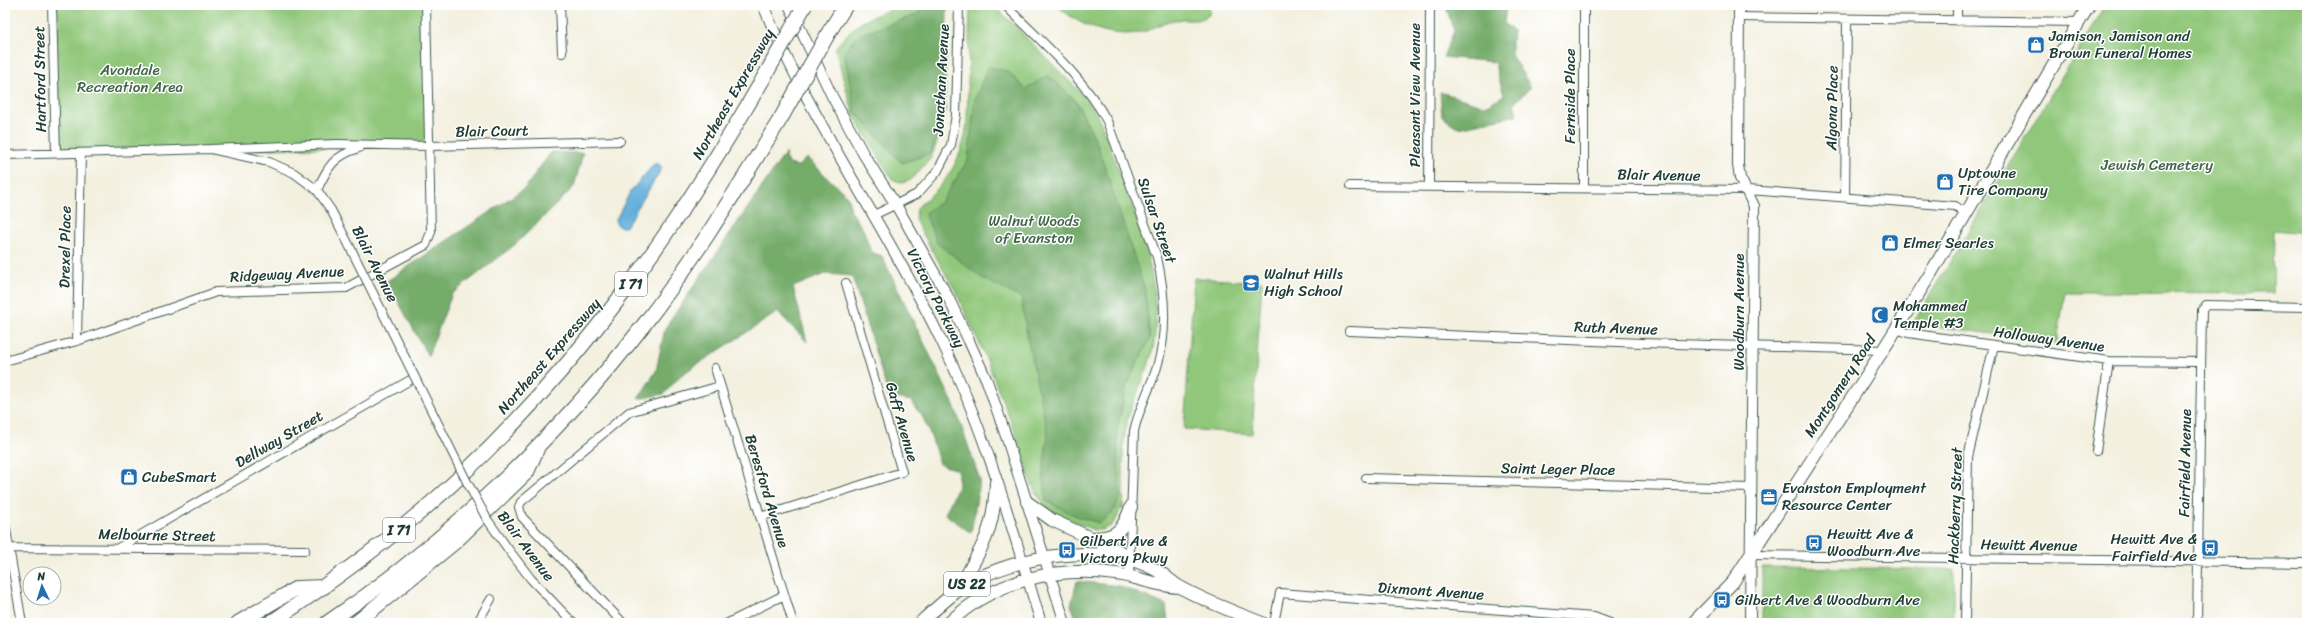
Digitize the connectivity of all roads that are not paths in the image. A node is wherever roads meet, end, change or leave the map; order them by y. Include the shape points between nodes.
1 (52, 5) edge
2 (426, 5) edge
3 (560, 5) edge
4 (764, 5) edge
5 (789, 5) edge
6 (805, 5) edge
7 (846, 5) edge
8 (959, 5) edge
9 (1005, 5) edge
10 (1430, 5) edge
11 (1584, 5) edge
12 (1739, 5) edge
13 (1957, 5) edge
14 (2089, 5) edge
15 (1739, 17) junction
16 (1847, 20) junction
17 (1957, 21) junction
18 (2079, 22) junction
19 (562, 53) dead end
20 (620, 141) dead end
21 (364, 146) junction
22 (430, 146) junction
23 (211, 149) junction
24 (56, 153) junction
25 (81, 153) junction
26 (5, 155) edge
27 (1350, 186) dead end
28 (1429, 186) junction
29 (1584, 188) junction
30 (317, 190) junction
31 (1748, 190) junction
32 (1845, 197) junction
33 (896, 205) junction
34 (1966, 213) junction
35 (874, 215) junction
36 (846, 283) dead end
37 (2307, 307) edge
38 (1896, 329) junction
39 (1349, 331) dead end
40 (77, 341) junction
41 (1994, 345) junction
42 (1754, 346) junction
43 (1883, 350) junction
44 (5, 361) edge
45 (2109, 361) junction
46 (2201, 362) junction
47 (715, 368) dead end
48 (412, 379) dead end
49 (720, 386) junction
50 (540, 443) junction
51 (2096, 451) dead end
52 (1366, 478) dead end
53 (996, 482) junction
54 (1751, 488) junction
55 (1027, 502) junction
56 (1131, 507) junction
57 (760, 517) junction
58 (5, 524) edge
59 (1092, 538) junction
60 (9, 548) junction
61 (118, 548) junction
62 (305, 550) dead end
63 (1751, 555) junction
64 (1046, 557) junction
65 (1967, 558) junction
66 (1130, 559) junction
67 (1023, 562) junction
68 (2198, 563) junction
69 (2307, 563) edge
70 (1051, 575) junction
71 (1129, 577) junction
72 (1028, 579) junction
73 (324, 587) junction
74 (1179, 587) junction
75 (958, 591) junction
76 (784, 595) junction
77 (491, 599) dead end
78 (22, 623) edge
79 (238, 623) edge
80 (270, 623) edge
81 (327, 623) edge
82 (356, 623) edge
83 (477, 623) edge
84 (572, 623) edge
85 (623, 623) edge
86 (728, 623) edge
87 (793, 623) edge
88 (920, 623) edge
89 (949, 623) edge
90 (1041, 623) edge
91 (1065, 623) edge
92 (1262, 623) edge
93 (1274, 623) edge
94 (1610, 623) edge
95 (1693, 623) edge
96 (1750, 623) edge
97 (1965, 623) edge
98 (2197, 623) edge

1 - 24 street, Hartford Street
2 - 22 street, Ridgeway Avenue
3 - 19 street
4 - 35 street, Victory Parkway via 784,53
5 - 33 street, Victory Parkway via 832,96 864,155
6 - 73 highway, Northeast Expressway / I 71, bridge via 707,172 639,273 601,323 537,400 462,476 416,516
7 - 50 highway, I 71, bridge via 781,118 712,227 646,321 603,374
8 - 33 street, Jonathan Avenue via 956,115 951,145 944,161 929,182 917,194
9 - 56 street, Sulsar Street via 1078,80 1099,106 1107,121 1157,257 1161,275 1164,335 1156,369 1134,431
10 - 28 street, Pleasant View Avenue
11 - 29 street, Fernside Place
12 - 15 street, Woodburn Avenue
13 - 17 street
14 - 18 main road, Montgomery Road
15 - 16 street
15 - 31 street, Woodburn Avenue via 1738,165 1740,178
16 - 17 street
16 - 32 street, Algona Place
17 - 18 street
18 - 34 main road, Montgomery Road
20 - 22 street, Blair Court
21 - 22 street, Blair Court
21 - 23 street, Blair Court via 337,144
21 - 30 street, Blair Court via 344,153 334,160
22 - 40 street, Ridgeway Avenue via 431,232 426,244 419,248 346,288 216,292
23 - 25 street, Blair Avenue
23 - 30 street, Blair Avenue via 269,162 294,173
24 - 25 street, Blair Avenue
24 - 26 street, Blair Avenue
25 - 40 street, Drexel Place
27 - 28 street, Blair Avenue
28 - 29 street, Blair Avenue
29 - 31 street, Blair Avenue
30 - 84 street, Blair Avenue, bridge via 331,210 487,519 531,579
31 - 32 street, Blair Avenue
31 - 42 street, Woodburn Avenue via 1754,206
32 - 34 street, Blair Avenue via 1955,206
33 - 35 street, Jonathan Avenue
33 - 55 street, Victory Parkway via 970,341 987,381
34 - 38 main road, Montgomery Road
35 - 53 street, Victory Parkway via 960,379
36 - 57 street, Gaff Avenue via 902,472
37 - 46 street, Fairfield Avenue via 2206,306 2202,310
38 - 41 street, Holloway Avenue via 1908,333
38 - 43 main road, Montgomery Road
39 - 42 street, Ruth Avenue
40 - 44 street, Ridgeway Avenue
41 - 45 street, Holloway Avenue
41 - 65 street, Hackberry Street via 1968,457
42 - 43 street, Ruth Avenue
42 - 54 street, Woodburn Avenue
43 - 63 main road, Montgomery Road
45 - 46 street, Holloway Avenue
45 - 51 street
46 - 68 street, Fairfield Avenue
47 - 49 street, Beresford Avenue
48 - 61 street, Dellway Street
49 - 57 street, Beresford Avenue
49 - 85 street via 647,406 623,416 521,502 519,507 522,517
50 - 81 highway, I 71 via 466,513 392,576
50 - 82 highway via 527,472 456,541
52 - 54 street, Saint Leger Place
53 - 67 street, Victory Parkway
53 - 75 main road via 995,511 985,543
54 - 63 street, Woodburn Avenue
55 - 59 main road via 1052,520
55 - 64 street, Victory Parkway
56 - 59 main road via 1125,523 1119,530 1106,538
56 - 66 street, Sulsar Street
57 - 76 street, Beresford Avenue
58 - 60 street
59 - 66 main road
60 - 61 street, Melbourne Street
60 - 78 street
61 - 62 street, Melbourne Street
63 - 65 street, Hewitt Avenue
63 - 95 main road, Montgomery Road via 1733,582
63 - 96 street, Woodburn Avenue
64 - 66 main road, US 22 via 1071,554
64 - 67 main road, US 22
64 - 70 street, Victory Parkway
65 - 68 street, Hewitt Avenue
65 - 97 street, Hackberry Street
66 - 71 street, Sulsar Street
66 - 74 main road, US 22 via 1153,568
67 - 72 street, Victory Parkway
67 - 75 main road, US 22 via 992,572
68 - 69 street, Hewitt Avenue
68 - 98 street, Fairfield Avenue
70 - 71 main road, US 22 via 1082,571
70 - 72 main road, US 22
70 - 91 street, Victory Parkway
71 - 74 main road, US 22 via 1161,586
72 - 89 main road, US 22 via 1014,582 993,592
72 - 90 street, Victory Parkway
73 - 79 highway via 298,588
73 - 80 highway, Northeast Expressway / I 71
74 - 92 main road, US 22
75 - 88 main road, US 22
76 - 86 street
76 - 87 street, Beresford Avenue
77 - 83 street
93 - 94 street, Dixmont Avenue via 1280,593 1594,617

